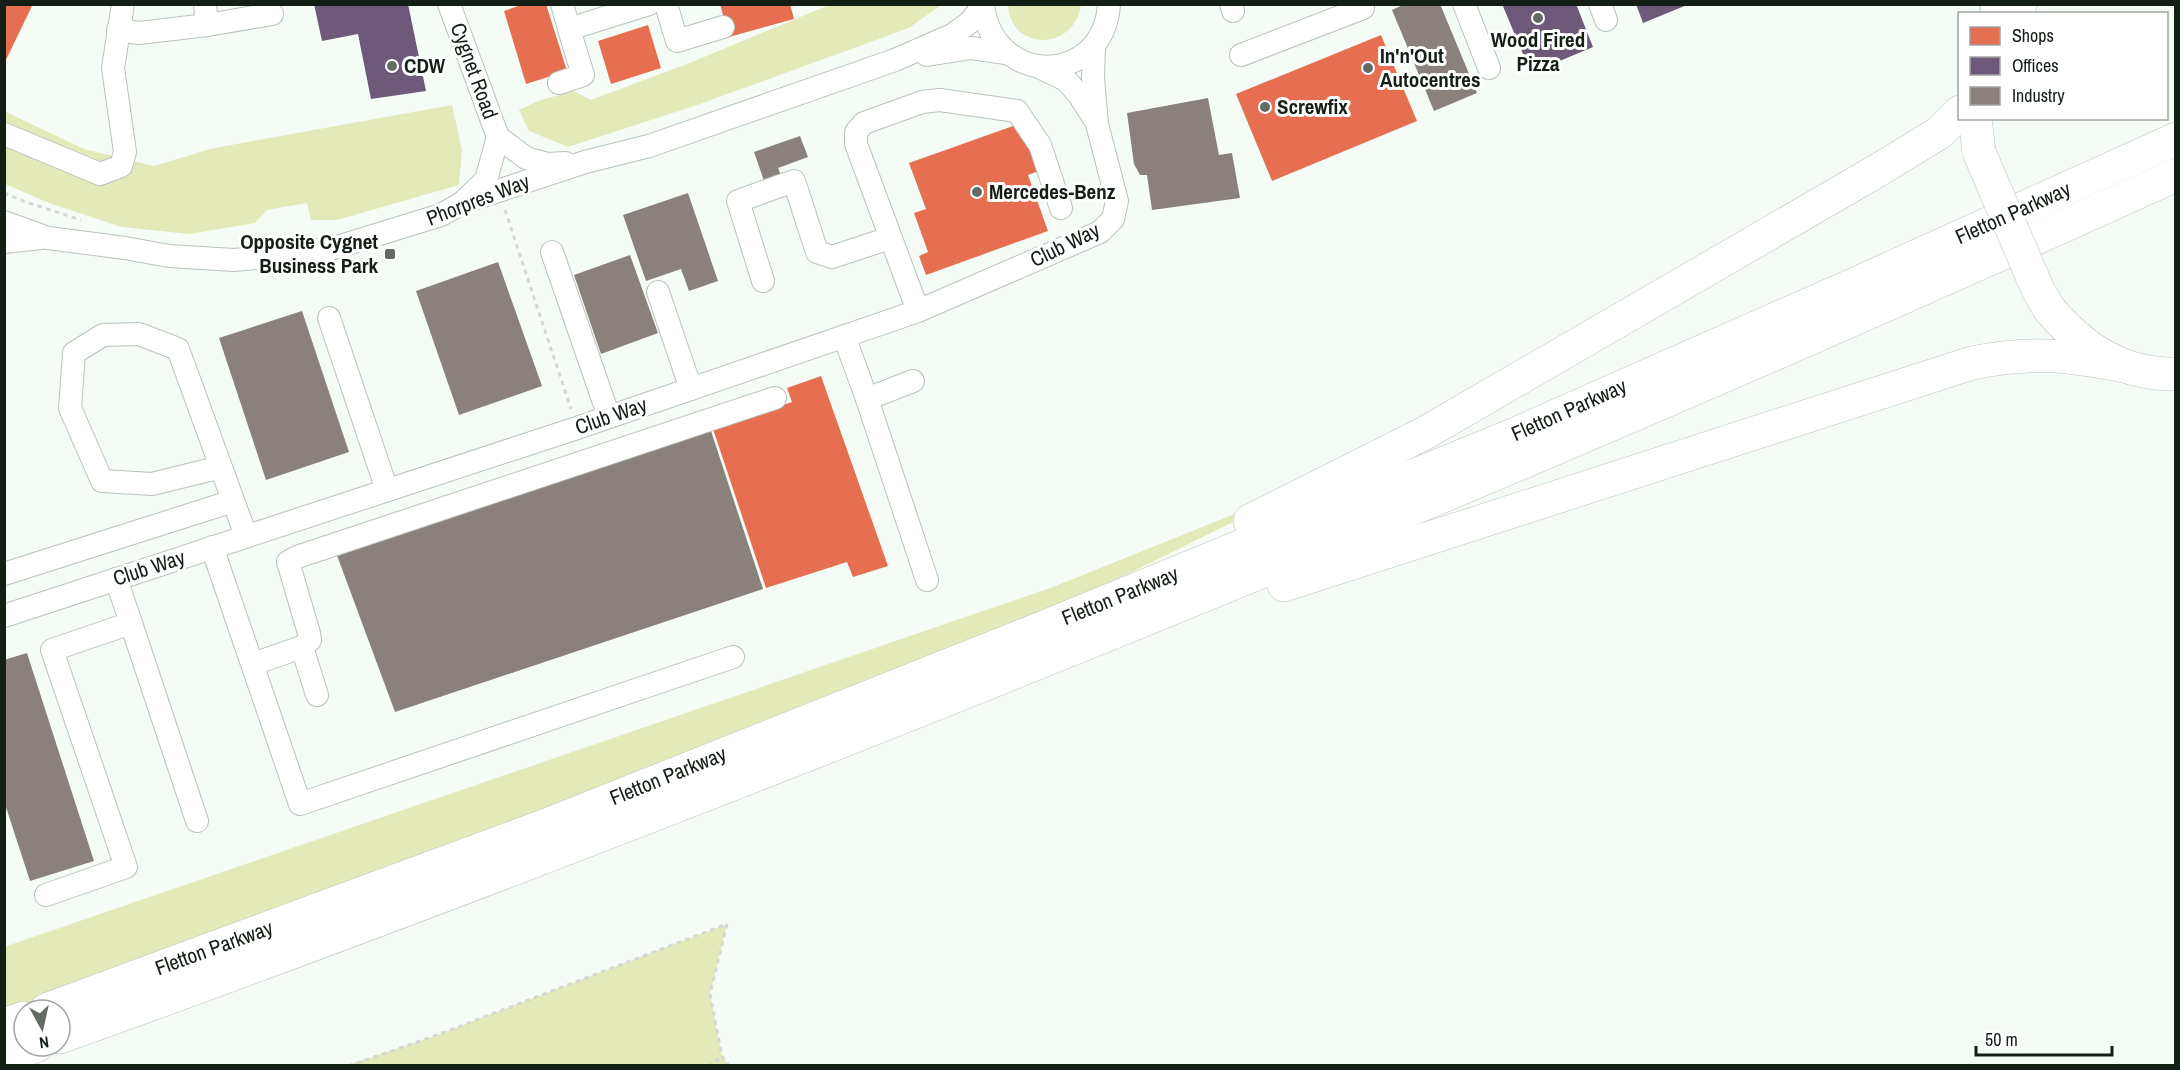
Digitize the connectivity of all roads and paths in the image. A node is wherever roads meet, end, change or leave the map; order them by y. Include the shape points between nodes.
1 (123, 4) edge
2 (449, 4) edge
3 (562, 4) edge
4 (649, 4) edge
5 (666, 4) edge
6 (1362, 4) edge
7 (1464, 4) edge
8 (983, 5) edge
9 (1112, 9) edge
10 (608, 10) edge
11 (272, 14) dead end
12 (206, 15) edge
13 (723, 27) dead end
14 (569, 29) junction
15 (118, 30) junction
16 (1094, 46) junction
17 (1006, 53) junction
18 (1241, 55) dead end
19 (895, 60) junction
20 (1039, 67) junction
21 (1489, 68) dead end
22 (559, 83) dead end
23 (1958, 113) edge
24 (1975, 120) edge
25 (1097, 124) junction
26 (4, 134) edge
27 (498, 138) junction
28 (2175, 139) edge
29 (649, 146) junction
30 (585, 162) junction
31 (2175, 175) edge
32 (4, 193) edge
33 (502, 201) junction
34 (462, 203) junction
35 (1061, 208) dead end
36 (441, 215) junction
37 (84, 221) dead end
38 (4, 222) edge
39 (48, 238) junction
40 (890, 238) junction
41 (4, 242) edge
42 (552, 252) dead end
43 (763, 280) dead end
44 (658, 292) dead end
45 (918, 311) junction
46 (329, 318) dead end
47 (844, 336) junction
48 (2124, 366) junction
49 (2171, 377) edge
50 (913, 381) dead end
51 (691, 388) junction
52 (775, 398) dead end
53 (867, 399) junction
54 (609, 417) junction
55 (577, 428) junction
56 (221, 467) junction
57 (387, 490) junction
58 (233, 501) junction
59 (246, 536) junction
60 (212, 547) junction
61 (4, 574) edge
62 (116, 579) junction
63 (927, 580) dead end
64 (4, 616) edge
65 (131, 623) junction
66 (1032, 632) junction
67 (302, 647) junction
68 (733, 657) dead end
69 (1046, 661) junction
70 (253, 664) junction
71 (317, 695) dead end
72 (198, 821) dead end
73 (46, 895) dead end
74 (72, 1000) edge
75 (72, 1034) edge
76 (722, 1056) junction
77 (348, 1065) edge
78 (708, 1065) edge
79 (729, 1065) edge

1 - 15 street
2 - 27 street, Cygnet Road
3 - 14 street
4 - 10 street
5 - 13 street via 676,41
6 - 18 street via 1363,8
7 - 21 street
8 - 17 street via 993,39
8 - 19 street, Phorpres Way via 969,23 952,35
9 - 16 street
10 - 14 street
11 - 12 street
12 - 15 street via 139,33
14 - 22 street via 583,75
15 - 26 street via 113,68 125,152 121,166 100,174
16 - 20 street via 1078,59 1059,66
16 - 25 street, Club Way
17 - 19 street, Phorpres Way via 971,48
17 - 20 street, Club Way
19 - 29 street, Phorpres Way
20 - 25 street, Club Way via 1066,80
23 - 66 highway via 1939,133 1875,172 1425,433
24 - 48 highway, bridge via 1979,152 2050,310 2094,352
25 - 45 street, Club Way via 1117,201 1113,219 1100,232
27 - 30 street, Cygnet Road via 526,158 548,164
27 - 34 street, Cygnet Road via 486,180
28 - 66 highway, Fletton Parkway via 1514,435
29 - 30 street, Phorpres Way
29 - 33 street via 613,164
30 - 34 street, Phorpres Way
31 - 69 highway, Fletton Parkway via 1525,461
32 - 37 path
33 - 36 street
33 - 55 path
34 - 36 street, Phorpres Way
35 - 40 street via 1040,145 1017,111 940,100 922,102 864,123 856,132 856,144
36 - 39 street, Phorpres Way via 334,248 234,260 170,256
38 - 39 street, Phorpres Way
39 - 41 street, Phorpres Way
40 - 43 street via 832,257 817,252 794,181 738,201
40 - 45 street
42 - 54 street
44 - 51 street
45 - 47 street, Club Way
46 - 57 street
47 - 51 street, Club Way
47 - 53 street
48 - 49 highway
48 - 69 highway via 2073,356 2040,355 2005,356 1972,363
50 - 53 street
51 - 54 street, Club Way
52 - 67 street via 297,557 288,562 309,633 310,640
53 - 63 street
54 - 55 street, Club Way
55 - 57 street, Club Way
56 - 56 street via 178,349 139,334 103,335 74,353 70,408 102,482 152,484
56 - 58 street
57 - 59 street, Club Way
58 - 59 street
58 - 61 street
59 - 60 street, Club Way
60 - 62 street, Club Way
60 - 70 street
62 - 64 street, Club Way
62 - 65 street
65 - 72 street
65 - 73 street via 51,650 126,867
66 - 74 highway, Fletton Parkway via 544,826
67 - 70 street
67 - 71 street
68 - 70 street via 300,804
69 - 75 highway, Fletton Parkway via 545,858
76 - 77 path via 710,994 727,924
76 - 78 path
76 - 79 path

